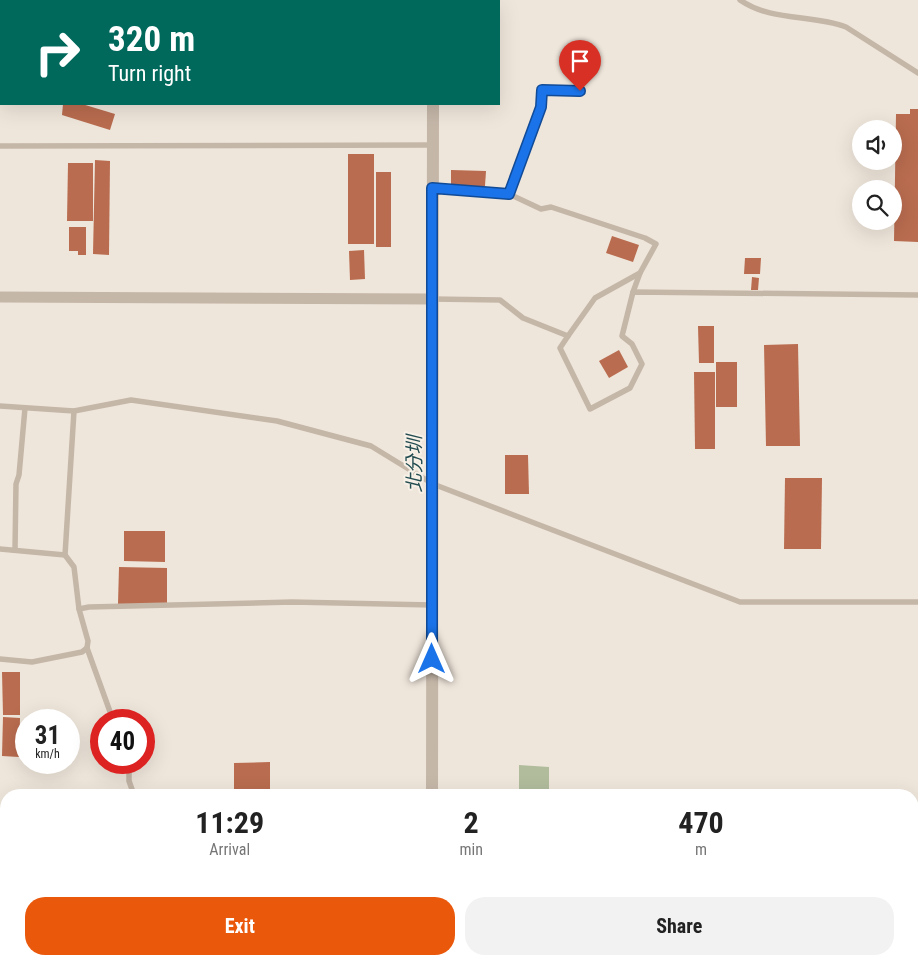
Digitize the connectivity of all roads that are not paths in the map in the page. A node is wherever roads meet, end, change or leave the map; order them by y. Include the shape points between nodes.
1 (740, 0) edge
2 (918, 73) edge
3 (580, 91) dead end
4 (433, 105) edge
5 (426, 145) junction
6 (0, 146) edge
7 (432, 188) junction
8 (509, 194) junction
9 (640, 273) junction
10 (633, 292) junction
11 (918, 295) edge
12 (0, 297) edge
13 (427, 299) junction
14 (568, 336) junction
15 (0, 406) edge
16 (25, 408) junction
17 (74, 411) junction
18 (433, 484) junction
19 (0, 549) edge
20 (15, 550) junction
21 (65, 555) junction
22 (918, 602) edge
23 (427, 605) junction
24 (79, 609) junction
25 (87, 648) junction
26 (0, 659) edge
27 (109, 709) edge
28 (130, 774) edge
29 (132, 789) edge
30 (432, 789) edge

1 - 2 lane via 752,9 780,17 833,22 846,27
3 - 8 lane via 542,90 541,107
4 - 5 street
5 - 6 lane
5 - 7 street
7 - 8 lane
7 - 13 street
8 - 9 lane via 541,209 551,207 656,244
9 - 10 lane
9 - 14 lane via 596,298
10 - 11 lane
10 - 14 lane via 622,336 632,344 642,364 630,388 590,409 560,348
12 - 13 street
13 - 14 lane via 500,300 523,318
13 - 18 street
15 - 16 lane
16 - 17 lane
16 - 20 lane via 16,484
17 - 18 lane via 131,400 254,416 361,442
17 - 21 lane
18 - 22 lane via 744,604
18 - 23 street
19 - 20 lane
20 - 21 lane
21 - 24 lane via 74,567
23 - 24 lane via 292,602
23 - 30 street
24 - 25 lane
25 - 26 lane via 82,652 32,662
25 - 27 lane
28 - 29 lane

